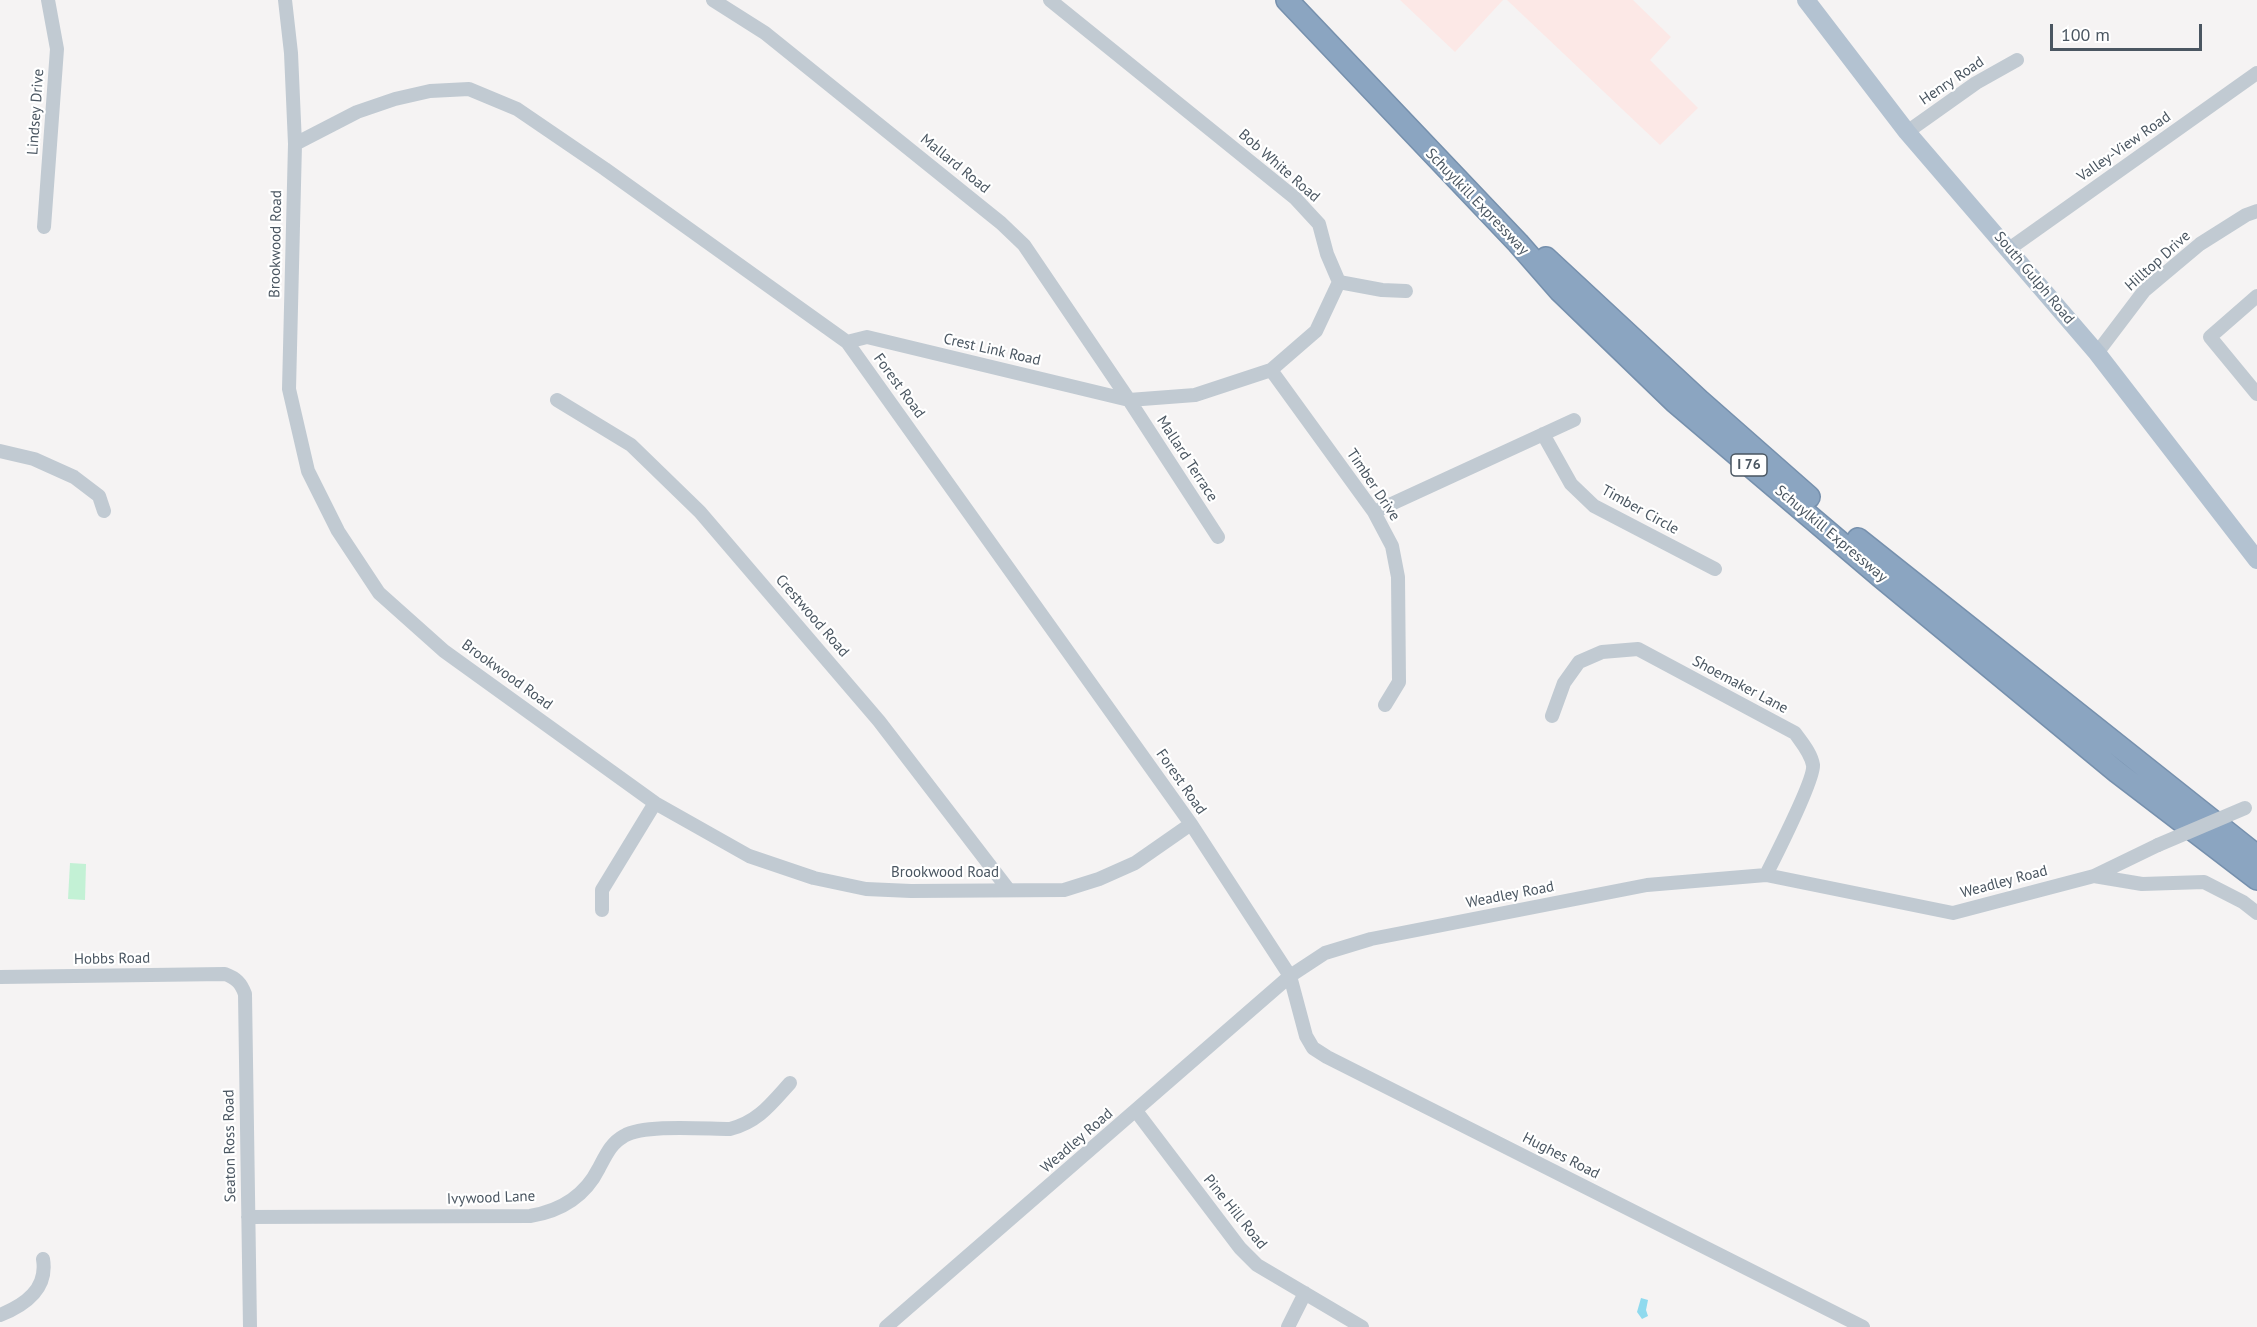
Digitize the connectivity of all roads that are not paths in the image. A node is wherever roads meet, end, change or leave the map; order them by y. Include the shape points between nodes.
1 (48, 0) edge
2 (285, 0) edge
3 (713, 0) edge
4 (1050, 0) edge
5 (1287, 0) edge
6 (1301, 0) edge
7 (1806, 0) edge
8 (2017, 60) dead end
9 (2257, 73) edge
10 (1907, 132) junction
11 (295, 144) junction
12 (2257, 212) edge
13 (44, 227) dead end
14 (2009, 249) junction
15 (1339, 282) junction
16 (1406, 291) dead end
17 (2257, 296) edge
18 (847, 342) junction
19 (2097, 353) junction
20 (1272, 370) junction
21 (2257, 394) edge
22 (558, 400) dead end
23 (1129, 400) junction
24 (1574, 420) dead end
25 (1543, 434) junction
26 (0, 452) edge
27 (104, 511) dead end
28 (1374, 512) junction
29 (1218, 537) dead end
30 (2257, 560) edge
31 (1715, 569) dead end
32 (1386, 705) dead end
33 (1552, 716) dead end
34 (656, 803) junction
35 (2251, 807) edge
36 (1191, 824) junction
37 (2257, 856) edge
38 (1766, 875) junction
39 (2094, 876) junction
40 (2257, 879) edge
41 (1008, 889) junction
42 (602, 910) dead end
43 (2257, 913) edge
44 (225, 974) joint
45 (1290, 976) junction
46 (0, 977) edge
47 (790, 1083) dead end
48 (1136, 1110) junction
49 (248, 1217) junction
50 (43, 1259) dead end
51 (1305, 1293) junction
52 (0, 1315) edge
53 (250, 1327) edge
54 (886, 1327) edge
55 (1288, 1327) edge
56 (1362, 1327) edge
57 (1863, 1327) edge

1 - 13 street, Lindsey Drive via 57,49
2 - 11 street, Brookwood Road
3 - 23 street, Mallard Road via 765,33 1024,245
4 - 15 street, Bob White Road via 1295,198 1319,224
5 - 40 highway, Schuylkill Expressway / I 76 via 1560,291 1675,402 2108,765
6 - 37 highway, Schuylkill Expressway / I 76 via 1542,253 1700,401 1847,530
7 - 10 main road, South Gulph Road
8 - 10 street, Henry Road via 1976,83
9 - 14 street, Valley-View Road
10 - 14 main road, South Gulph Road
11 - 18 street, Forest Road via 357,112 386,102 430,91 469,89 517,109
11 - 34 street, Brookwood Road via 289,389 308,471 338,531 379,593 444,651
12 - 19 street, Hilltop Drive via 2200,244 2144,291
14 - 19 main road, South Gulph Road
15 - 16 street
15 - 20 street via 1316,331
17 - 21 street via 2210,337
18 - 23 street, Crest Link Road via 867,337
18 - 36 street, Forest Road
19 - 30 main road, South Gulph Road
20 - 23 street via 1195,395
20 - 28 street, Timber Drive
22 - 41 street, Crestwood Road via 631,445 700,512 879,721
23 - 29 street, Mallard Terrace
24 - 25 street
25 - 28 street
25 - 31 street, Timber Circle via 1571,484 1594,506
26 - 27 street via 34,459 74,477 99,496
28 - 32 street, Timber Drive via 1392,546 1398,577 1399,682
33 - 38 street, Shoemaker Lane via 1564,683 1579,662 1602,652 1638,649 1795,732 1814,767
34 - 41 street, Brookwood Road via 749,856 814,878 866,889
34 - 42 street via 602,890
35 - 39 street, Weadley Road, bridge via 2158,844
36 - 41 street, Brookwood Road via 1135,863 1099,879 1064,890
36 - 45 street, Forest Road
38 - 39 street, Weadley Road via 1953,913
38 - 45 street, Weadley Road via 1647,885 1371,939 1325,953
39 - 43 street via 2142,884 2204,882
44 - 46 street, Hobbs Road
44 - 49 street, Seaton Ross Road via 241,983 246,994
45 - 48 street, Weadley Road
45 - 57 street, Hughes Road via 1306,1036 1313,1048 1327,1057
47 - 49 street, Ivywood Lane via 763,1114 742,1126 644,1130 624,1136 607,1152 585,1189 566,1204 543,1214
48 - 51 street, Pine Hill Road via 1240,1248 1257,1265
48 - 54 street, Weadley Road
49 - 53 street, Seaton Ross Road
50 - 52 street via 41,1285 25,1302
51 - 55 street
51 - 56 street, Pine Hill Road

